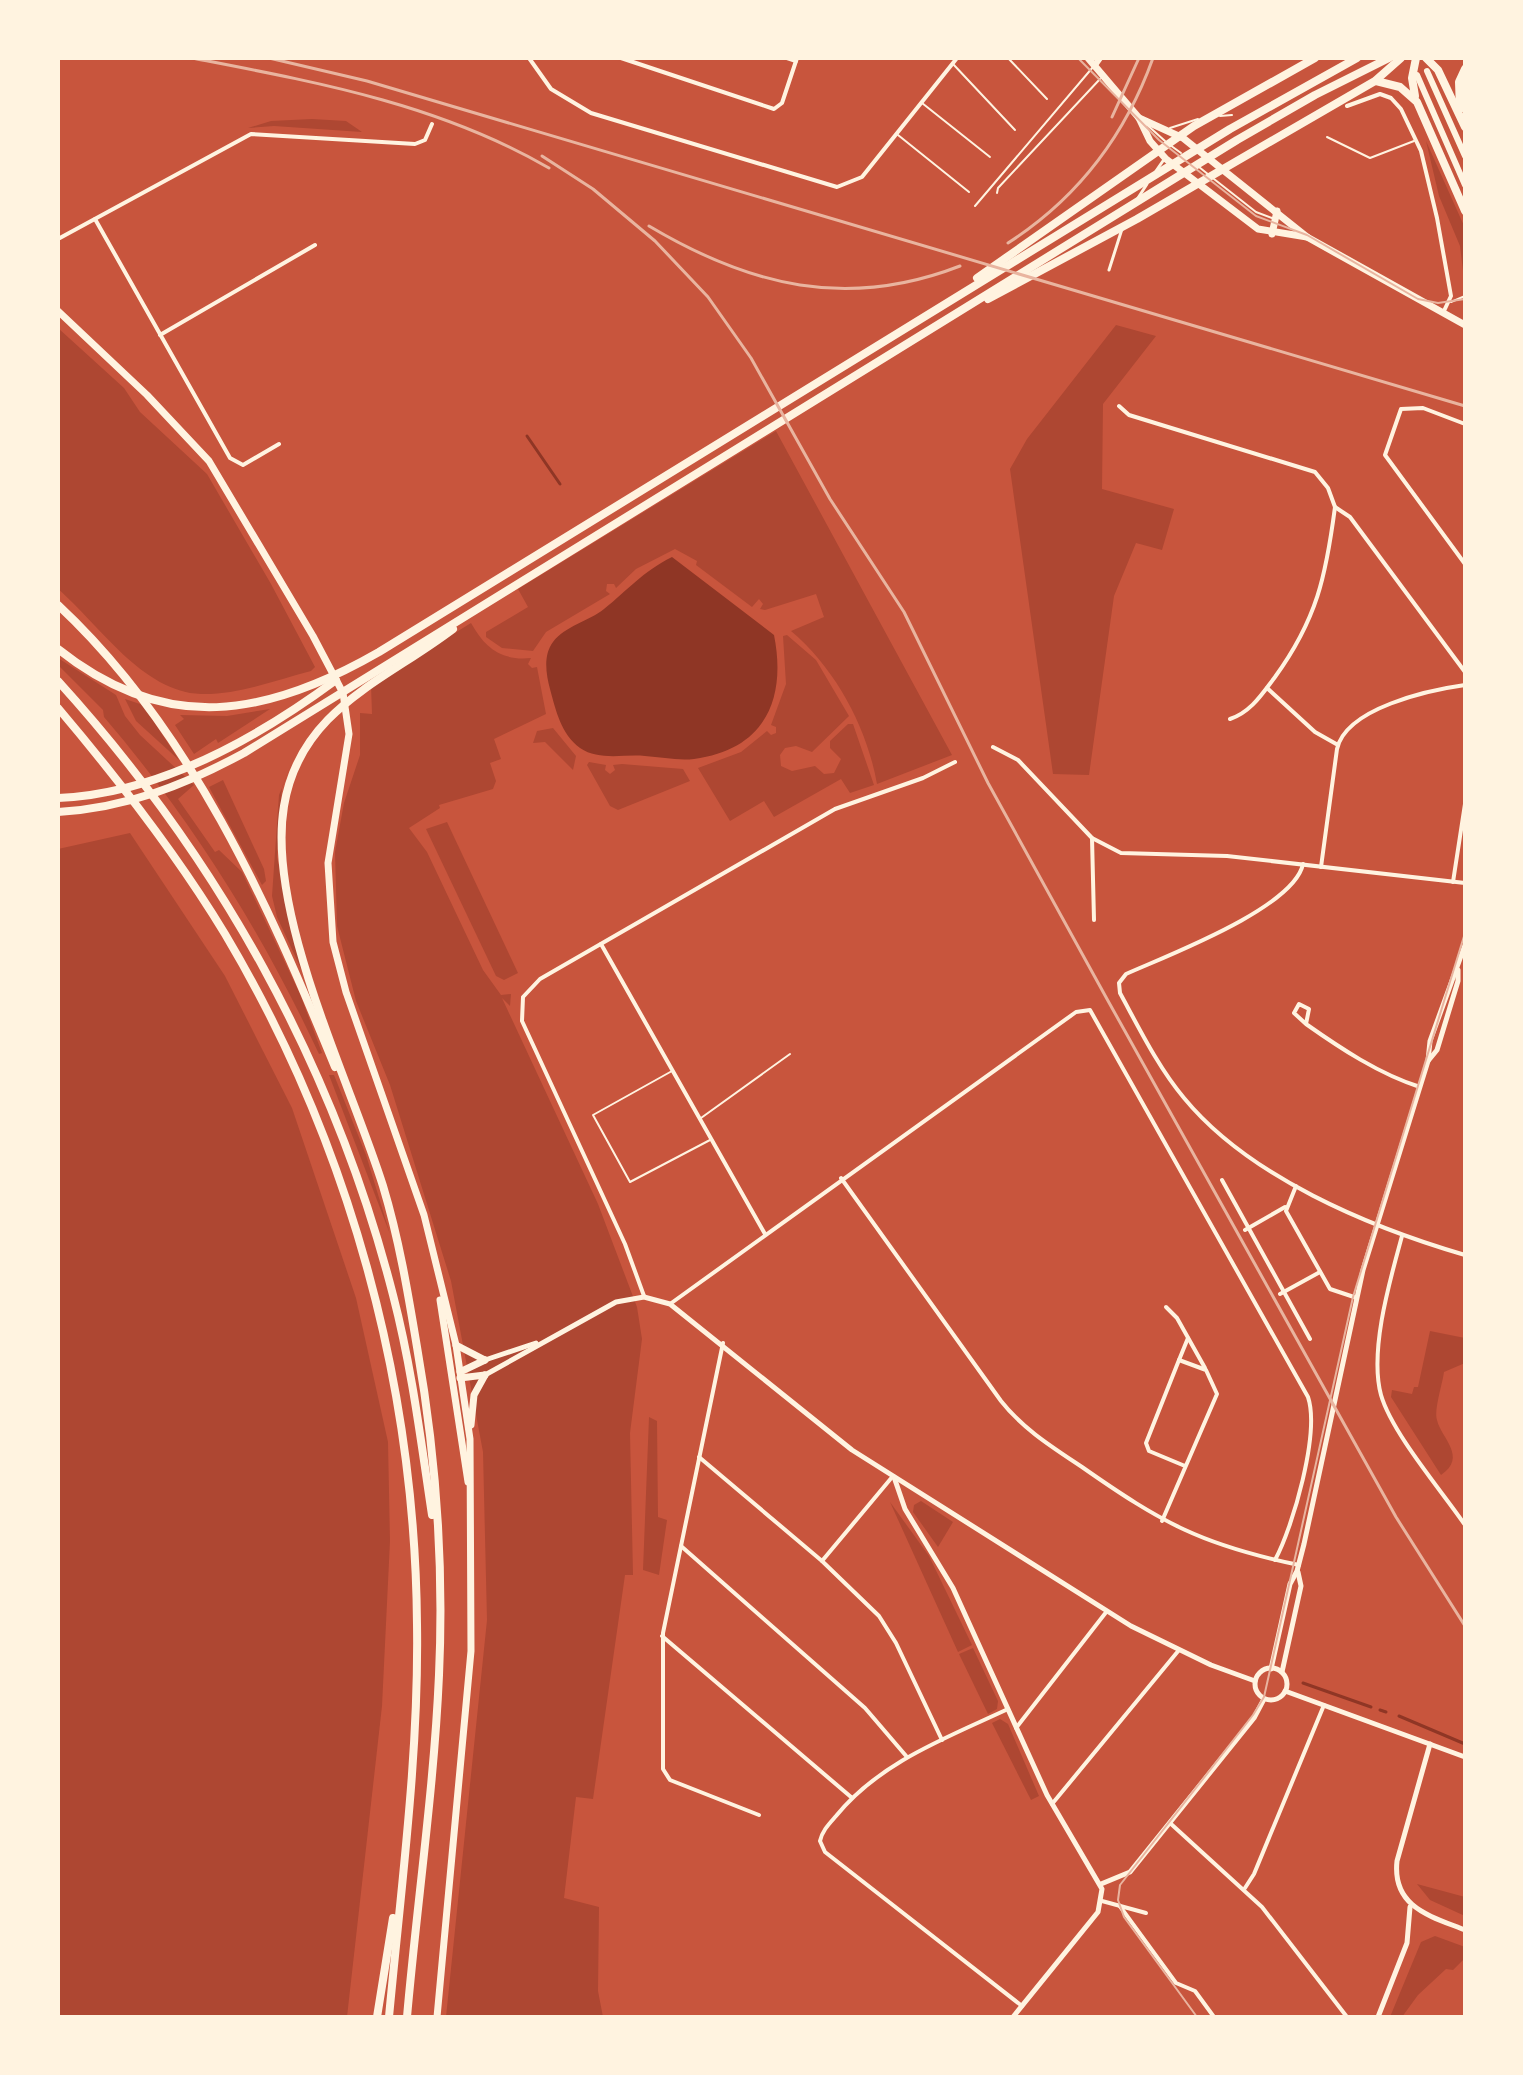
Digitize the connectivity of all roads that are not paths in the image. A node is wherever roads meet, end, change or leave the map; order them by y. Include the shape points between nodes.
1 (529, 58) edge
2 (621, 58) edge
3 (787, 58) edge
4 (957, 58) edge
5 (1008, 58) edge
6 (1088, 58) edge
7 (1357, 58) edge
8 (1389, 58) edge
9 (1401, 58) edge
10 (1416, 58) edge
11 (1426, 58) edge
12 (1314, 59) edge
13 (796, 60) edge
14 (1098, 61) edge
15 (952, 64) junction
16 (1465, 69) edge
17 (1427, 71) dead end
18 (1103, 75) junction
19 (1417, 75) dead end
20 (1375, 81) junction
21 (1047, 99) dead end
22 (1417, 102) junction
23 (922, 103) junction
24 (1347, 106) dead end
25 (1232, 115) dead end
26 (1138, 116) junction
27 (432, 124) dead end
28 (1464, 124) edge
29 (1015, 130) dead end
30 (1168, 131) junction
31 (897, 135) junction
32 (1161, 137) junction
33 (1327, 137) dead end
34 (1415, 140) junction
35 (1465, 156) edge
36 (990, 157) dead end
37 (1165, 158) junction
38 (1465, 185) edge
39 (969, 192) dead end
40 (997, 193) dead end
41 (975, 206) dead end
42 (1465, 211) edge
43 (1276, 215) junction
44 (95, 219) junction
45 (1272, 234) junction
46 (1307, 237) junction
47 (58, 239) edge
48 (315, 245) dead end
49 (1109, 270) dead end
50 (1465, 296) edge
51 (1451, 302) junction
52 (58, 311) edge
53 (1443, 313) junction
54 (918, 320) junction
55 (1465, 325) edge
56 (926, 331) junction
57 (160, 335) junction
58 (1119, 406) dead end
59 (1465, 424) edge
60 (279, 444) dead end
61 (1335, 507) junction
62 (1465, 564) edge
63 (58, 605) edge
64 (479, 609) junction
65 (58, 649) edge
66 (1465, 672) edge
67 (58, 681) edge
68 (1465, 685) edge
69 (1267, 688) junction
70 (311, 691) junction
71 (58, 708) edge
72 (58, 714) edge
73 (1230, 719) dead end
74 (71, 723) junction
75 (1338, 745) junction
76 (993, 747) dead end
77 (955, 762) dead end
78 (58, 798) edge
79 (1465, 804) edge
80 (58, 812) edge
81 (1092, 838) junction
82 (1303, 864) junction
83 (1321, 867) junction
84 (1453, 882) junction
85 (1465, 883) edge
86 (1094, 920) dead end
87 (601, 944) junction
88 (1465, 945) edge
89 (1458, 969) junction
90 (1465, 970) edge
91 (1306, 1024) junction
92 (790, 1054) dead end
93 (673, 1070) junction
94 (1420, 1087) junction
95 (700, 1118) junction
96 (359, 1119) junction
97 (711, 1139) junction
98 (841, 1178) junction
99 (1222, 1180) dead end
100 (1297, 1185) junction
101 (1286, 1207) junction
102 (1376, 1226) junction
103 (1246, 1229) junction
104 (765, 1234) junction
105 (1402, 1236) junction
106 (1465, 1255) edge
107 (436, 1272) junction
108 (1320, 1272) junction
109 (1282, 1293) junction
110 (644, 1297) junction
111 (1357, 1298) junction
112 (670, 1304) junction
113 (1166, 1307) dead end
114 (551, 1337) junction
115 (1188, 1338) junction
116 (1310, 1339) dead end
117 (723, 1343) junction
118 (456, 1345) junction
119 (485, 1360) junction
120 (1179, 1360) junction
121 (1206, 1370) junction
122 (461, 1375) junction
123 (485, 1375) junction
124 (451, 1377) junction
125 (470, 1439) junction
126 (699, 1457) junction
127 (1185, 1466) junction
128 (893, 1476) junction
129 (471, 1504) junction
130 (1162, 1521) junction
131 (1465, 1525) edge
132 (680, 1545) junction
133 (438, 1552) junction
134 (1275, 1560) junction
135 (822, 1561) junction
136 (1298, 1568) junction
137 (1107, 1611) junction
138 (662, 1636) junction
139 (1179, 1650) junction
140 (1271, 1669) junction
141 (1282, 1672) junction
142 (1255, 1681) junction
143 (1285, 1691) junction
144 (1264, 1699) junction
145 (1324, 1705) junction
146 (1008, 1709) junction
147 (1016, 1728) junction
148 (942, 1740) junction
149 (1430, 1744) junction
150 (907, 1757) junction
151 (1465, 1757) edge
152 (851, 1797) junction
153 (1052, 1804) junction
154 (759, 1815) dead end
155 (1170, 1823) junction
156 (1101, 1885) junction
157 (1245, 1888) junction
158 (399, 1890) junction
159 (1102, 1901) junction
160 (1119, 1905) junction
161 (1410, 1906) junction
162 (1146, 1913) dead end
163 (1465, 1930) edge
164 (1022, 2006) junction
165 (377, 2017) edge
166 (389, 2017) edge
167 (407, 2017) edge
168 (437, 2017) edge
169 (1013, 2017) edge
170 (1214, 2017) edge
171 (1347, 2017) edge
172 (1378, 2017) edge

1 - 31 street via 551,89 591,113 833,187 859,180
2 - 13 street via 773,109 782,103
3 - 13 street
4 - 15 street
5 - 21 lane
6 - 14 main road
7 - 54 highway via 1262,109
8 - 56 highway via 1279,114
9 - 20 highway
10 - 22 highway via 1412,78
11 - 28 highway via 1438,70
12 - 54 highway via 1178,136
14 - 18 main road
14 - 41 lane
15 - 23 street
15 - 29 lane
16 - 28 highway via 1458,91
17 - 35 main road
18 - 26 main road
18 - 40 lane
19 - 38 main road
20 - 22 highway via 1400,87
20 - 56 highway via 1137,219
22 - 42 highway
23 - 31 street
23 - 36 lane
24 - 34 street via 1374,95 1391,98
25 - 30 lane via 1177,123
26 - 30 main road
26 - 32 lane
26 - 37 main road
27 - 44 street via 425,140 415,144 251,134
30 - 32 lane
30 - 43 main road via 1185,139
31 - 39 lane
32 - 43 lane via 1256,212
33 - 34 lane via 1370,158
34 - 51 street via 1437,218
37 - 45 main road via 1243,219
37 - 49 street via 1125,217
43 - 45 main road
43 - 46 main road
44 - 47 street
44 - 57 street
45 - 46 main road
46 - 53 main road
48 - 57 street
50 - 51 lane
51 - 53 street
52 - 107 main road via 209,461 339,681 348,756 328,863 330,929 346,992 409,1165
53 - 55 main road
54 - 70 highway
56 - 64 highway
57 - 60 street via 232,461 243,465
58 - 61 street via 1129,415 1312,470 1328,488
59 - 62 street via 1423,408 1401,409 1385,455
61 - 66 street via 1350,517
61 - 69 street via 1315,610
63 - 96 highway via 130,683 197,783 281,944
64 - 80 highway via 218,767 153,795
64 - 96 highway via 326,718 293,771 284,806 281,844 289,898
65 - 70 highway via 134,694 179,706 237,708
67 - 133 highway via 130,765 197,857 267,971 314,1067 362,1191 393,1297
68 - 75 street via 1386,705 1347,729
69 - 73 street via 1250,708
69 - 75 street via 1315,732
70 - 78 highway via 212,756 148,783
71 - 74 highway
72 - 74 highway
74 - 158 highway via 175,857 257,991 328,1147 369,1276 399,1408 416,1583 416,1713
75 - 83 street
76 - 81 street via 1018,760
77 - 87 street via 835,809
79 - 84 street
81 - 82 street via 1136,856 1227,856
81 - 86 street
82 - 83 street
82 - 100 street via 1301,873 1266,907 1126,974 1119,983 1158,1060 1190,1106 1234,1145
83 - 84 street
84 - 85 street
87 - 93 street
87 - 110 street via 526,992 520,1004 522,1021 625,1244
88 - 89 street
89 - 90 street
89 - 94 street via 1450,978
91 - 91 street via 1309,1009 1298,1004 1294,1013
91 - 94 street via 1361,1059
92 - 95 lane
93 - 95 street
93 - 97 lane via 593,1115 630,1182
94 - 102 street
95 - 97 street
96 - 133 highway via 390,1212 408,1294 429,1421
97 - 104 street
98 - 104 street
98 - 130 street via 1010,1412 1046,1443
98 - 134 street via 1076,1012 1095,1014 1308,1397 1312,1425 1290,1530
99 - 103 street
100 - 101 street
100 - 102 street
101 - 103 street
101 - 108 street
102 - 105 street
102 - 111 street
103 - 109 street
104 - 112 street
105 - 106 street
105 - 131 street via 1377,1359 1379,1385 1389,1414
107 - 118 main road
107 - 124 main road
108 - 109 street
108 - 111 street via 1332,1290
109 - 116 street
110 - 112 street
110 - 114 street via 616,1302
111 - 136 street
112 - 117 street
113 - 115 street
114 - 119 street
114 - 123 street
115 - 120 street
115 - 121 street
117 - 126 street
117 - 128 street via 824,1430
118 - 119 main road
118 - 122 main road
119 - 122 main road
120 - 121 street
120 - 127 street via 1146,1443 1149,1451
121 - 127 street via 1217,1394
122 - 123 main road
122 - 124 main road
122 - 125 main road
123 - 125 main road via 474,1395
124 - 129 main road
125 - 129 main road
126 - 132 street
126 - 135 street
127 - 130 street
128 - 135 street
128 - 137 street
128 - 146 street via 903,1505 948,1578
129 - 168 main road via 471,1651
130 - 134 street via 1213,1544
132 - 138 street
132 - 150 street via 865,1708
133 - 167 highway via 435,1737
134 - 136 street
135 - 148 street via 885,1624
136 - 140 street
136 - 141 street via 1301,1586
137 - 139 street
137 - 147 street
138 - 152 street
138 - 154 street via 665,1775
139 - 142 street
139 - 153 street
140 - 141 street
140 - 142 street
141 - 143 street
142 - 144 street
143 - 144 street via 1276,1699
143 - 145 street
144 - 155 street
145 - 149 street
145 - 157 street
146 - 147 street
146 - 148 street
147 - 153 street
148 - 150 street
149 - 151 street
149 - 161 street via 1397,1861 1399,1884
150 - 152 street
152 - 164 street via 822,1832 823,1850
153 - 156 street
155 - 156 street via 1130,1872
155 - 157 street
156 - 159 street
157 - 171 street
158 - 165 highway
158 - 166 highway
159 - 160 street
159 - 164 street
160 - 162 street
160 - 170 street via 1176,1983 1195,1991
161 - 163 street
161 - 172 street via 1407,1943
164 - 169 street

